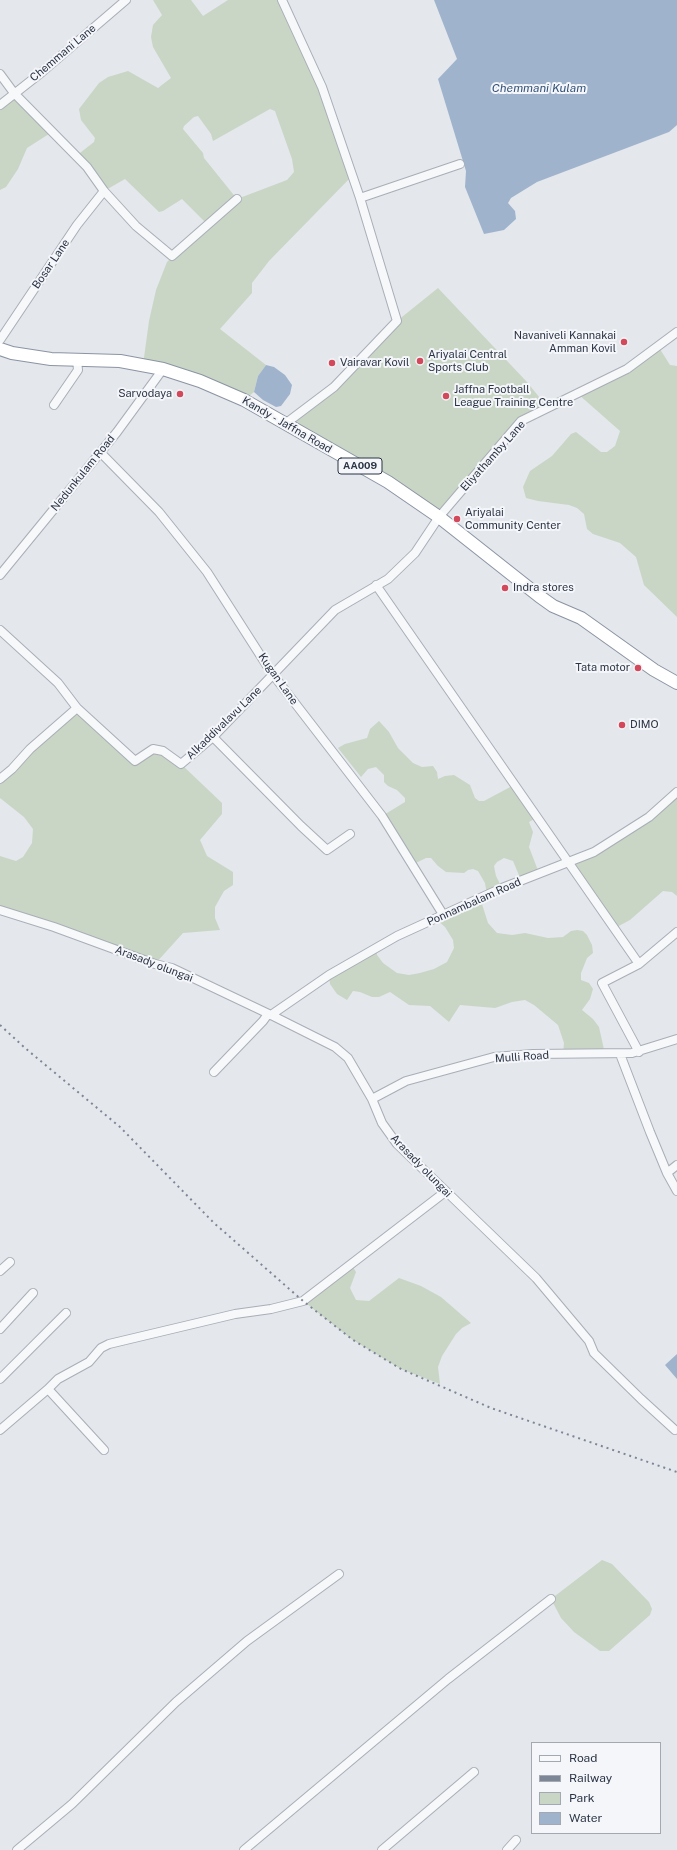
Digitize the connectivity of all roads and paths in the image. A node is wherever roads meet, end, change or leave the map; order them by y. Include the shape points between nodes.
1 (126, 0) edge
2 (282, 0) edge
3 (0, 74) edge
4 (14, 93) junction
5 (0, 105) edge
6 (460, 164) dead end
7 (104, 190) junction
8 (360, 198) junction
9 (237, 199) dead end
10 (677, 332) edge
11 (0, 340) edge
12 (0, 349) edge
13 (77, 360) junction
14 (163, 369) junction
15 (54, 405) dead end
16 (285, 424) junction
17 (100, 452) junction
18 (439, 517) junction
19 (0, 575) edge
20 (376, 585) junction
21 (0, 630) edge
22 (273, 675) junction
23 (677, 683) edge
24 (77, 708) junction
25 (213, 737) junction
26 (0, 779) edge
27 (677, 792) edge
28 (350, 834) dead end
29 (569, 862) junction
30 (0, 910) edge
31 (444, 916) junction
32 (677, 932) edge
33 (639, 964) junction
34 (269, 1014) junction
35 (677, 1039) edge
36 (639, 1052) junction
37 (620, 1054) junction
38 (214, 1072) dead end
39 (372, 1099) junction
40 (677, 1165) edge
41 (667, 1173) junction
42 (677, 1191) edge
43 (445, 1192) junction
44 (10, 1262) dead end
45 (0, 1271) edge
46 (33, 1293) dead end
47 (66, 1313) dead end
48 (0, 1329) edge
49 (0, 1379) edge
50 (48, 1389) junction
51 (1, 1428) edge
52 (675, 1430) dead end
53 (104, 1450) dead end
54 (339, 1574) dead end
55 (551, 1599) dead end
56 (474, 1772) dead end
57 (516, 1840) dead end
58 (17, 1850) edge
59 (244, 1850) edge
60 (382, 1850) edge
61 (506, 1850) edge

1 - 4 street, Chemmani Lane
2 - 8 street via 322,87
3 - 4 street
4 - 5 street, Chemmani Lane
4 - 7 street via 86,167
6 - 8 street
7 - 9 street via 136,226 172,256
7 - 11 street, Bosar Lane via 77,224
8 - 16 street via 397,321 334,387
10 - 18 street, Eliyathamby Lane via 627,369 521,421
12 - 13 highway, Kandy - Jaffna Road / AA009 via 26,356
13 - 14 highway, Kandy - Jaffna Road / AA009 via 120,361
13 - 15 street via 78,370
14 - 16 highway, Kandy - Jaffna Road / AA009 via 244,400
14 - 17 street, Nedunkulam Road
16 - 18 highway, Kandy - Jaffna Road / AA009 via 388,482
17 - 19 street, Nedunkulam Road
17 - 22 street, Kugan Lane via 159,512 207,572
18 - 20 street, Alkaddivalavu Lane via 415,553 388,579
18 - 23 highway, Kandy - Jaffna Road / AA009 via 534,593 553,606 582,618 654,670
20 - 22 street, Alkaddivalavu Lane via 335,610
20 - 29 street
21 - 24 street, Alkaddivalavu Lane via 58,683
22 - 25 street, Alkaddivalavu Lane
22 - 31 street, Kugan Lane via 382,816
24 - 25 street, Alkaddivalavu Lane via 135,761 153,749 163,751 181,764
24 - 26 street
25 - 28 street via 327,850
27 - 29 street, Ponnambalam Road via 649,817 594,852
29 - 31 street, Ponnambalam Road via 502,888
29 - 33 street
30 - 34 street, Arasady olungai via 172,968
31 - 34 street, Ponnambalam Road via 397,936 329,975
32 - 33 street
33 - 36 street via 602,983
34 - 38 street, Ponnambalam Road
34 - 39 street, Arasady olungai via 335,1047 348,1058
35 - 36 street, Mulli Road
36 - 37 street, Mulli Road
37 - 39 street, Mulli Road via 533,1054 494,1057 406,1081
37 - 41 street
39 - 43 street, Arasady olungai via 382,1122 397,1144
40 - 41 street
41 - 42 street
43 - 50 street via 303,1301 235,1314 109,1344 101,1348 88,1362 58,1379
43 - 52 street, Arasady olungai via 536,1278 589,1341 594,1353
44 - 45 street
46 - 48 street
47 - 49 street
50 - 51 street
50 - 53 street
54 - 58 street via 247,1641 176,1702 72,1804
55 - 59 street via 448,1679
56 - 60 street
57 - 61 street

